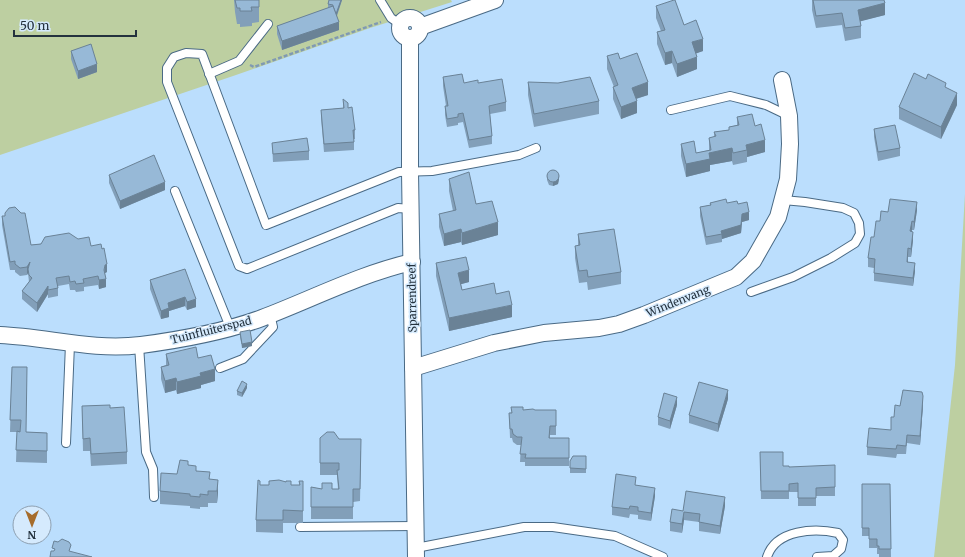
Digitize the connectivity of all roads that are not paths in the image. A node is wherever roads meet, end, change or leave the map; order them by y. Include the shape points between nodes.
1 (380, 0) edge
2 (495, 0) edge
3 (395, 21) joint
4 (268, 24) dead end
5 (415, 32) junction
6 (210, 74) junction
7 (782, 80) dead end
8 (671, 110) dead end
9 (789, 116) junction
10 (536, 148) dead end
11 (410, 172) junction
12 (175, 190) dead end
13 (783, 200) junction
14 (411, 209) junction
15 (412, 262) junction
16 (751, 292) dead end
17 (270, 314) junction
18 (230, 327) junction
19 (0, 335) edge
20 (70, 344) junction
21 (140, 345) junction
22 (220, 368) dead end
23 (413, 368) junction
24 (66, 443) dead end
25 (154, 497) dead end
26 (416, 526) junction
27 (300, 527) dead end
28 (416, 552) edge
29 (662, 557) edge
30 (767, 557) edge
31 (817, 557) edge

1 - 3 lane
2 - 5 street
3 - 5 street via 401,34
4 - 6 lane via 239,60
5 - 11 street, Sparrendreef
6 - 11 lane via 266,225 398,172
6 - 14 lane via 202,54 186,54 174,57 167,68 167,82 239,266 247,269 398,208
7 - 9 street, Windenvang
8 - 9 lane via 730,96 766,105
9 - 13 street, Windenvang via 788,179
10 - 11 lane via 519,155 432,171
11 - 14 street, Sparrendreef
12 - 18 lane
13 - 16 lane via 843,208 854,213 859,223 860,234 855,243 831,258 793,277
13 - 23 street, Windenvang via 778,217 754,262 736,277 619,324 544,333 494,343
14 - 15 street, Sparrendreef
15 - 17 street, Tuinfluiterspad via 383,269
15 - 23 street, Sparrendreef
17 - 18 street, Tuinfluiterspad
17 - 22 lane via 273,327 265,337 243,359
18 - 21 street, Tuinfluiterspad
19 - 20 street, Tuinfluiterspad
20 - 21 street, Tuinfluiterspad
20 - 24 lane
21 - 25 lane via 146,452 153,469
23 - 26 street, Sparrendreef
26 - 27 lane
26 - 28 street, Sparrendreef
28 - 29 lane via 524,528 553,527 616,536
30 - 31 lane via 775,545 793,533 827,530 838,533 843,540 841,550 833,556

